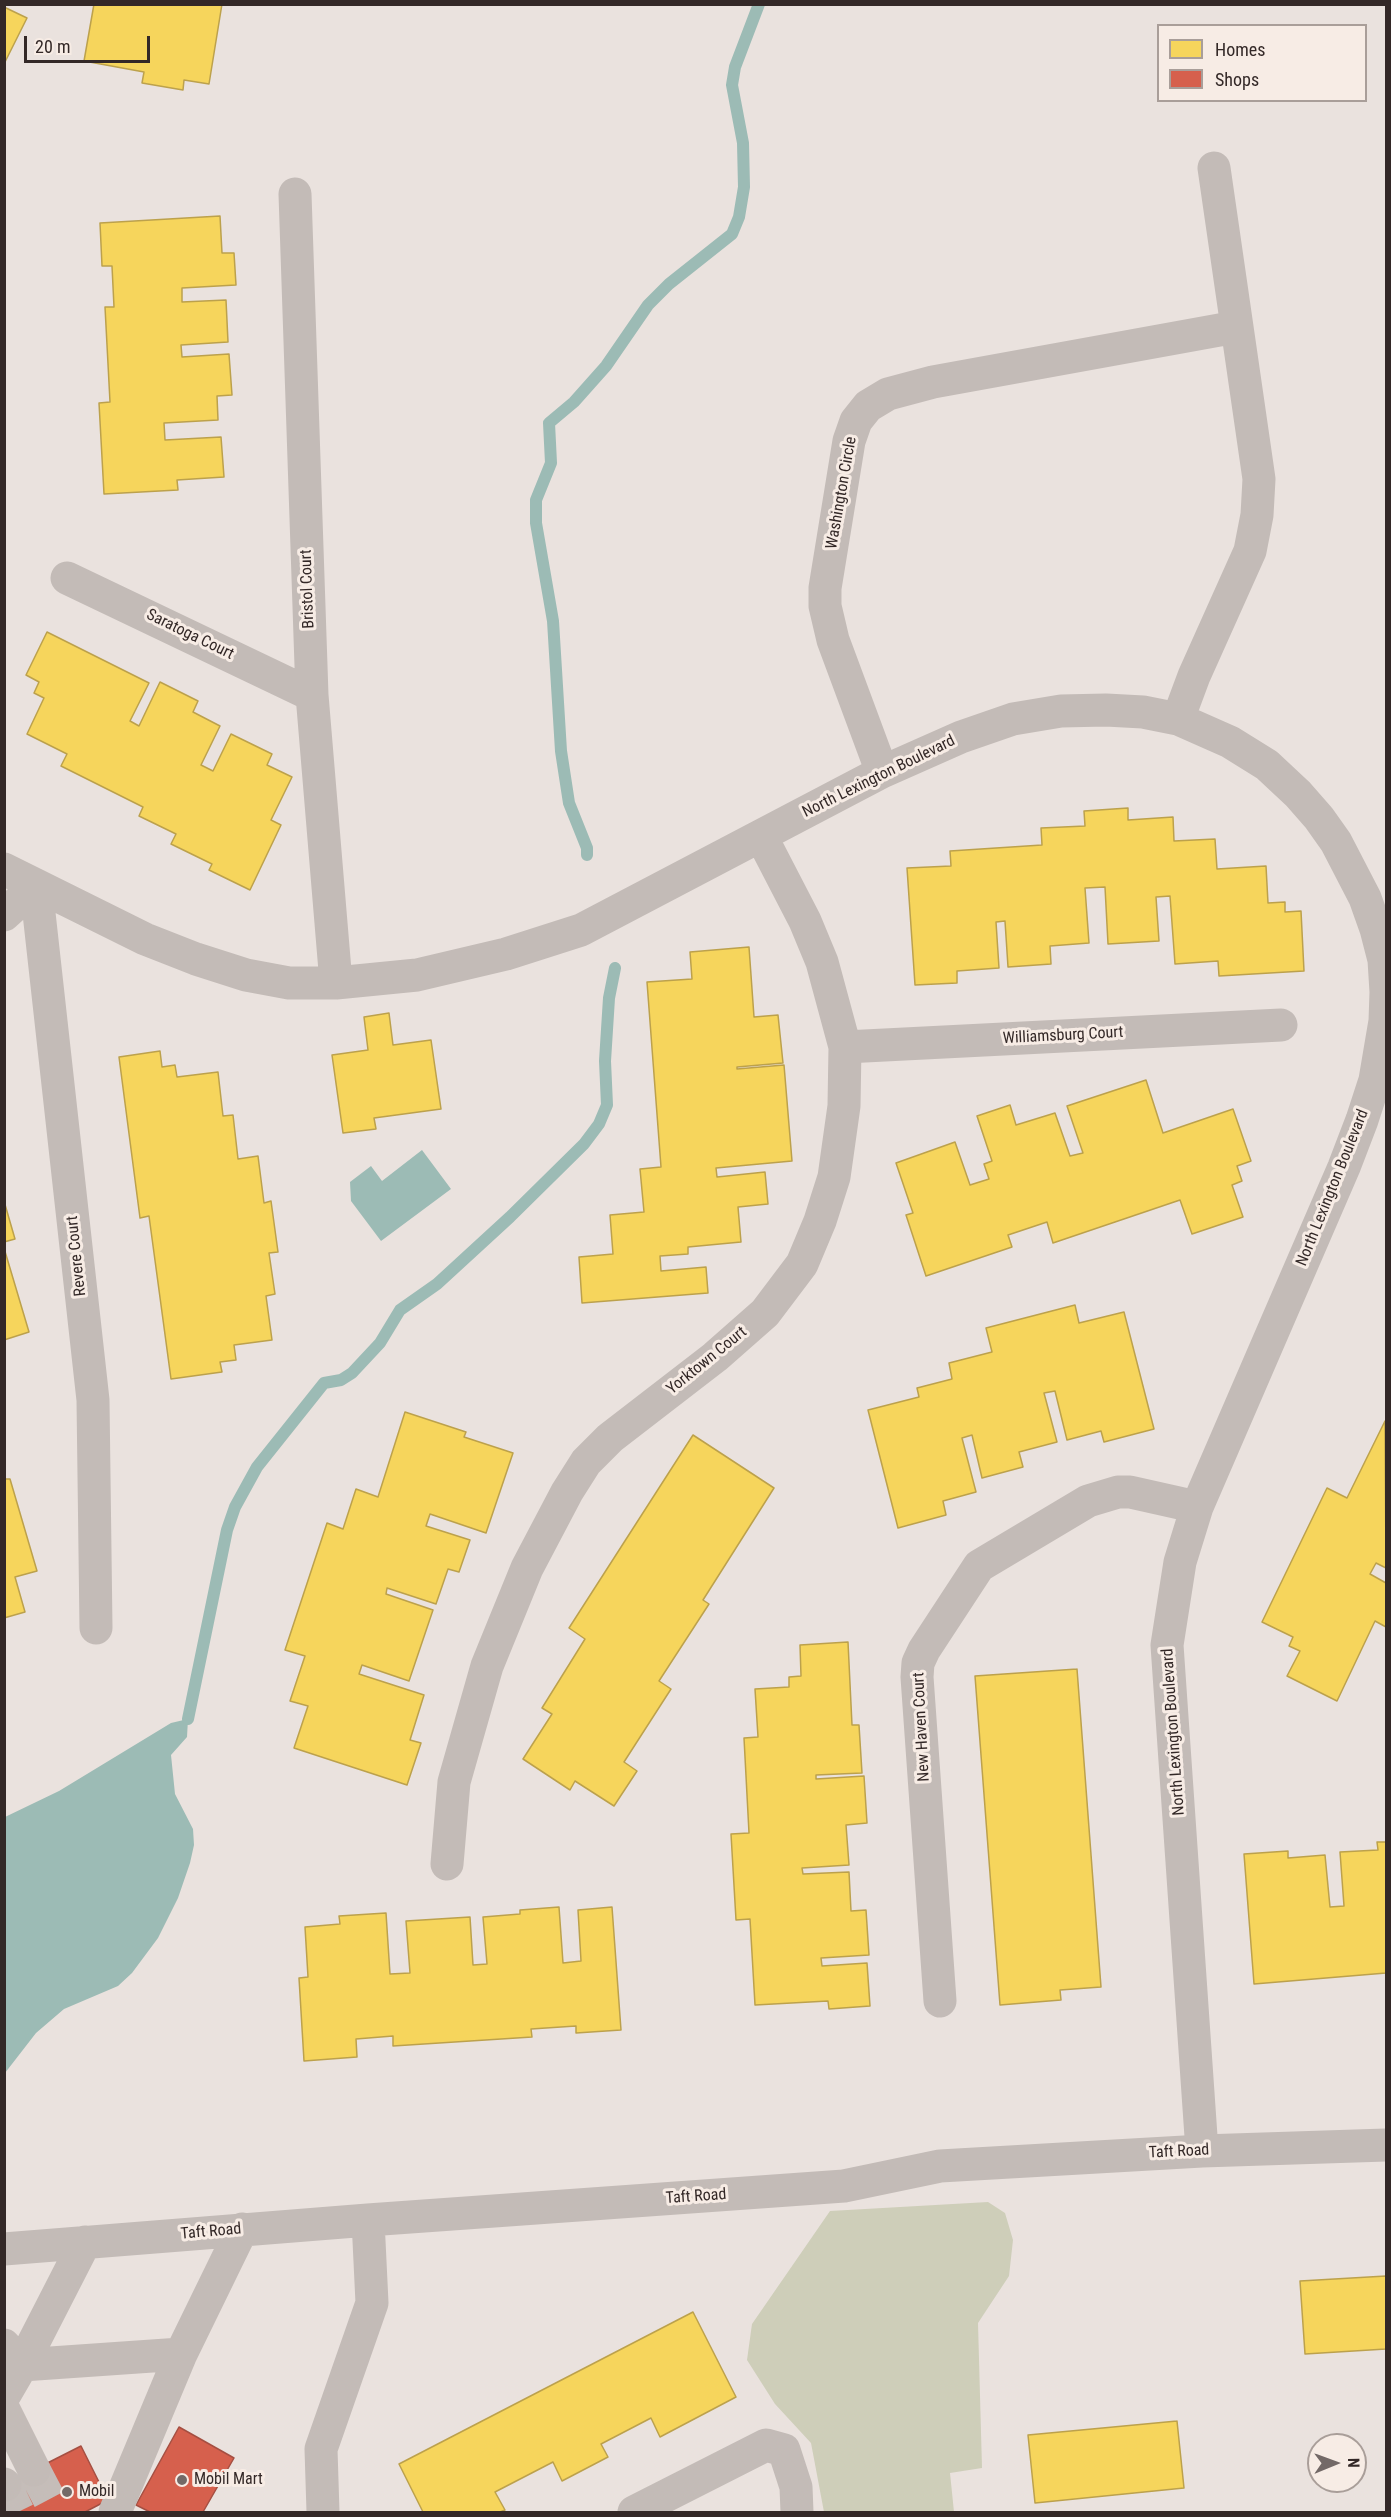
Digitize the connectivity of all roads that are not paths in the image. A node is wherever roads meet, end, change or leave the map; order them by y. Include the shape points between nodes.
1 (1214, 168) dead end
2 (295, 194) dead end
3 (1236, 327) junction
4 (67, 578) dead end
5 (312, 695) junction
6 (1178, 719) junction
7 (882, 772) junction
8 (761, 836) junction
9 (4, 869) edge
10 (36, 886) junction
11 (4, 915) edge
12 (1381, 929) edge
13 (336, 983) junction
14 (1281, 1025) dead end
15 (845, 1047) junction
16 (1197, 1507) junction
17 (96, 1628) dead end
18 (447, 1864) dead end
19 (940, 2001) dead end
20 (1386, 2145) edge
21 (1202, 2151) junction
22 (368, 2220) junction
23 (242, 2229) junction
24 (85, 2242) junction
25 (4, 2248) edge
26 (181, 2354) junction
27 (13, 2355) edge
28 (4, 2396) edge
29 (4, 2410) edge
30 (34, 2470) tunnel mouth
31 (115, 2512) edge
32 (323, 2512) edge
33 (634, 2512) edge
34 (797, 2512) edge

1 - 3 street
2 - 5 street, Bristol Court
3 - 6 street via 1259,479 1257,515 1250,550
3 - 7 street, Washington Circle via 933,382 888,394 868,406 856,421 849,441 825,606 833,640
4 - 5 street, Saratoga Court
5 - 13 street, Bristol Court
6 - 7 street, North Lexington Boulevard via 1143,712 1061,711 987,726
6 - 12 street, North Lexington Boulevard via 1230,742 1267,765 1298,794 1336,842
7 - 8 street, North Lexington Boulevard
8 - 13 street, North Lexington Boulevard via 581,930 506,954 417,975
8 - 15 street, Yorktown Court via 806,921 822,962
9 - 10 street, North Lexington Boulevard
10 - 11 street
10 - 13 street, North Lexington Boulevard via 196,959 289,983
10 - 17 street, Revere Court via 93,1400
12 - 16 street, North Lexington Boulevard via 1385,1021 1375,1080 1344,1167
14 - 15 street, Williamsburg Court
15 - 18 street, Yorktown Court via 844,1106 834,1177 802,1264 765,1313 610,1438 586,1462 527,1568 487,1666 454,1782
16 - 19 street, New Haven Court via 1130,1492 1088,1501 980,1566 924,1650 917,1677
16 - 21 street, North Lexington Boulevard via 1180,1562 1167,1645
20 - 21 street, Taft Road
21 - 22 street, Taft Road via 940,2166 844,2186
22 - 23 street, Taft Road
22 - 32 street via 372,2303 321,2449
23 - 24 street, Taft Road
23 - 26 street
24 - 25 street, Taft Road
24 - 27 street
26 - 27 street
26 - 31 street
27 - 28 street
29 - 30 street
33 - 34 street via 766,2445 784,2450 796,2487

